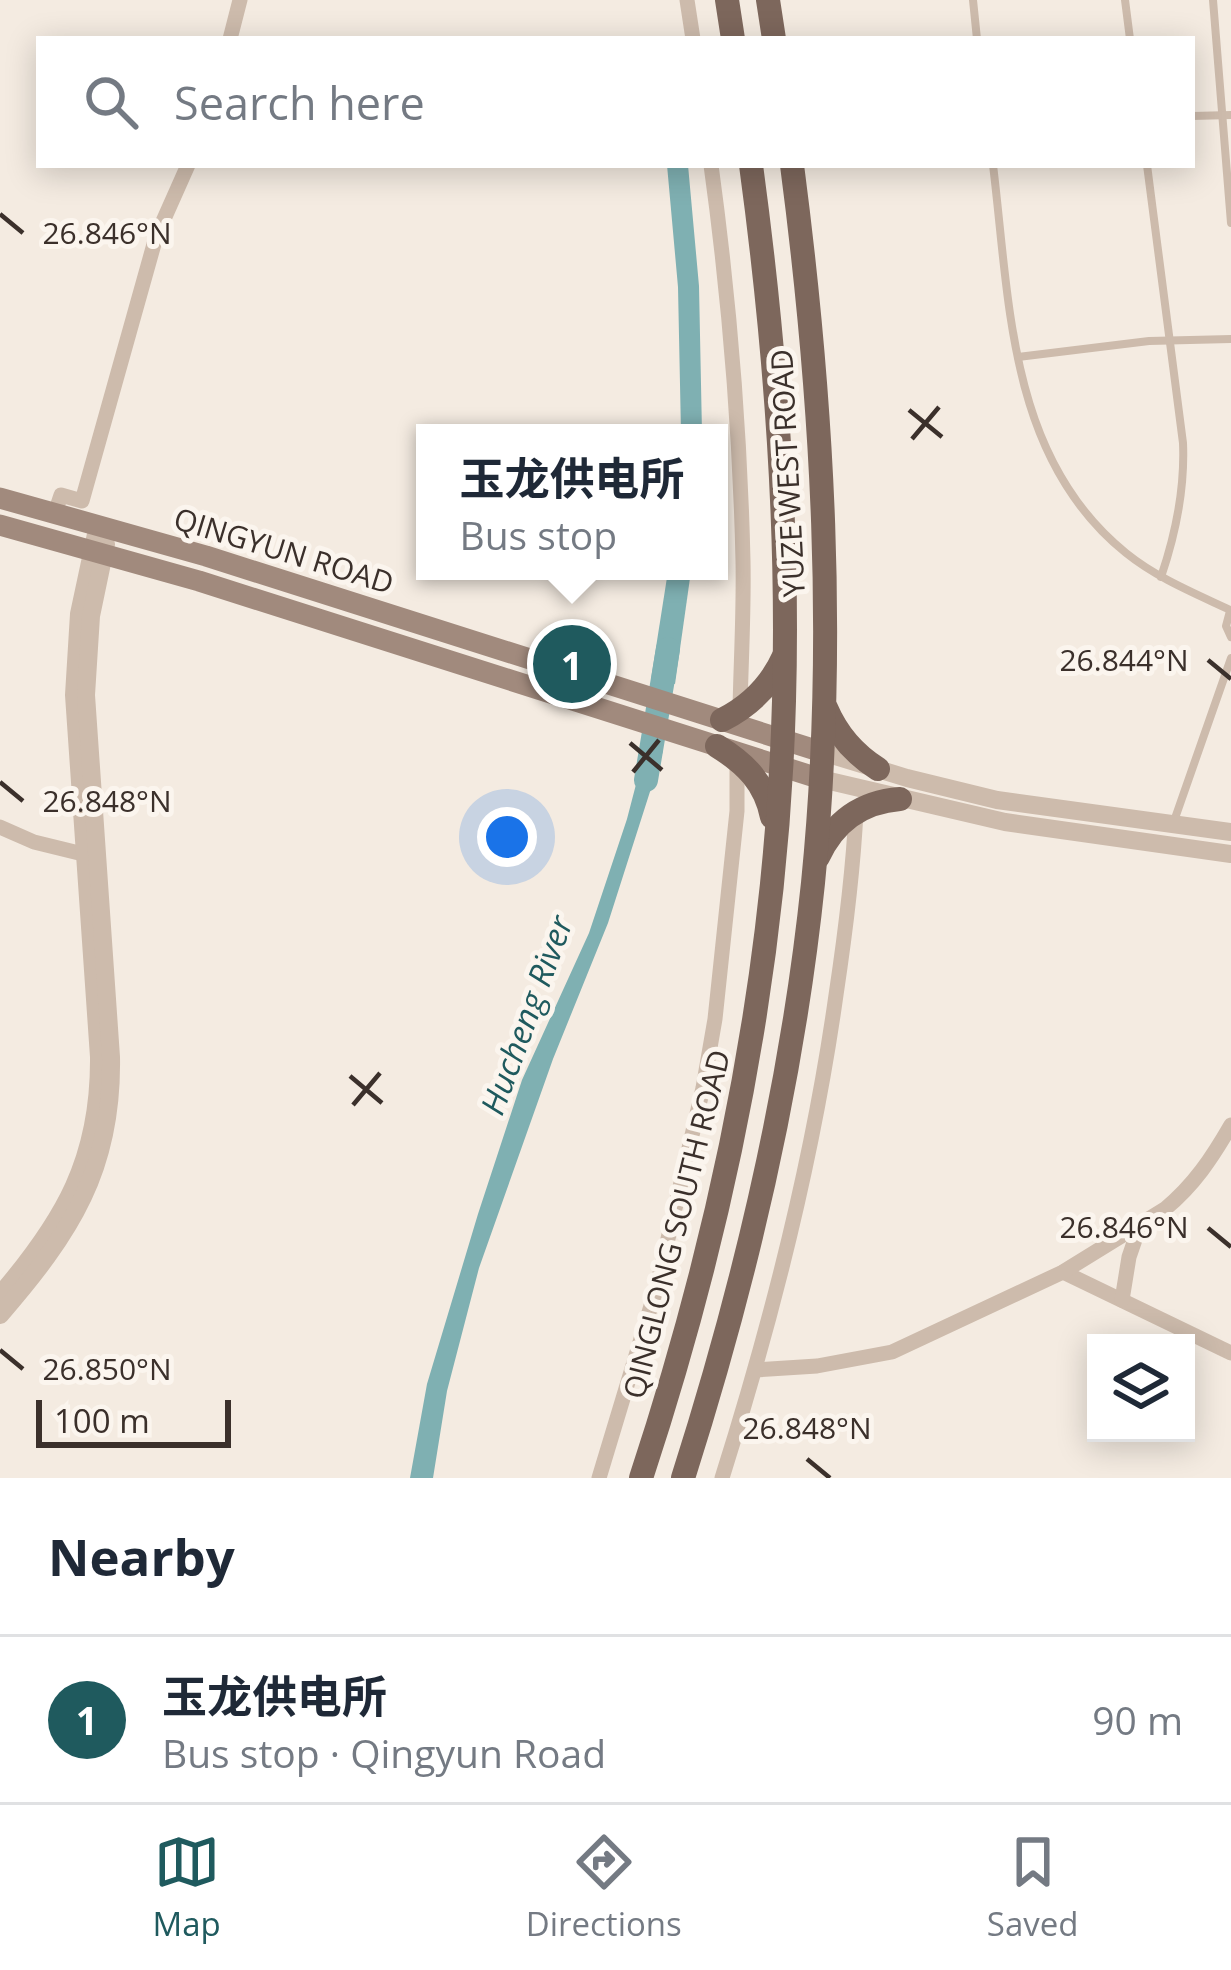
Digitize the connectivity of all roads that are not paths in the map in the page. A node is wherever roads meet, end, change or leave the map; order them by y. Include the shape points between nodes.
1 (240, 0) edge
2 (687, 0) edge
3 (728, 0) edge
4 (768, 0) edge
5 (973, 0) edge
6 (1125, 0) edge
7 (1213, 0) edge
8 (231, 36) edge
9 (693, 36) edge
10 (734, 36) edge
11 (774, 36) edge
12 (977, 36) edge
13 (1130, 36) edge
14 (1227, 115) edge
15 (1195, 116) edge
16 (187, 168) edge
17 (711, 168) edge
18 (751, 168) edge
19 (791, 168) edge
20 (993, 168) edge
21 (1147, 168) edge
22 (1231, 223) edge
23 (1231, 339) edge
24 (1169, 340) junction
25 (1017, 357) junction
26 (0, 498) edge
27 (56, 513) junction
28 (0, 525) edge
29 (104, 527) junction
30 (97, 552) junction
31 (1161, 577) junction
32 (1231, 610) edge
33 (1231, 637) edge
34 (785, 654) junction
35 (1231, 658) edge
36 (824, 703) junction
37 (731, 715) junction
38 (783, 739) junction
39 (822, 752) junction
40 (727, 753) junction
41 (782, 766) junction
42 (878, 769) junction
43 (821, 779) junction
44 (900, 799) junction
45 (856, 812) junction
46 (1172, 825) junction
47 (0, 827) edge
48 (1231, 832) edge
49 (776, 843) junction
50 (82, 854) junction
51 (1231, 854) edge
52 (813, 883) junction
53 (1231, 1125) edge
54 (1140, 1225) junction
55 (1064, 1272) junction
56 (0, 1295) edge
57 (1122, 1300) junction
58 (0, 1315) edge
59 (1231, 1353) edge
60 (755, 1370) junction
61 (599, 1478) edge
62 (640, 1478) edge
63 (683, 1478) edge
64 (722, 1478) edge

1 - 8 street
2 - 9 street
3 - 10 main road
4 - 11 main road
5 - 12 lane
6 - 13 lane
7 - 14 lane
14 - 15 lane
14 - 22 lane
16 - 27 street via 156,237 82,501 61,495
17 - 37 street via 739,449 743,568
18 - 34 main road, YUZE WEST ROAD via 779,459
19 - 36 main road, YUZE WEST ROAD via 823,519
20 - 25 lane
21 - 24 lane
23 - 24 lane
24 - 25 lane
24 - 31 lane via 1184,470
25 - 31 lane via 1032,415 1064,482 1107,536
26 - 27 main road, QINGYUN ROAD
27 - 29 main road, QINGYUN ROAD
28 - 30 main road, QINGYUN ROAD
29 - 30 street
29 - 37 main road, QINGYUN ROAD via 689,710
30 - 40 main road, QINGYUN ROAD
30 - 50 street via 74,670
30 - 58 street via 86,695 109,1115 76,1214
31 - 32 lane
32 - 33 lane
34 - 37 main road via 763,690
34 - 38 main road, YUZE WEST ROAD
35 - 46 lane
36 - 39 main road, YUZE WEST ROAD
36 - 42 main road via 842,736
37 - 38 main road, QINGYUN ROAD
38 - 39 main road, QINGYUN ROAD
38 - 41 main road, YUZE WEST ROAD
39 - 42 street
39 - 43 main road, YUZE WEST ROAD
40 - 41 main road, QINGYUN ROAD
40 - 49 main road via 765,793
40 - 61 street via 736,811 703,1088 657,1286
41 - 43 main road, QINGYUN ROAD
41 - 49 main road, QINGLONG SOUTH ROAD
42 - 46 street via 981,796
43 - 44 street
43 - 52 main road
44 - 45 main road
44 - 51 street via 1045,830
45 - 52 main road via 823,846
45 - 60 street via 824,1074
46 - 48 street
47 - 50 street
49 - 62 main road, QINGLONG SOUTH ROAD via 727,1166
50 - 56 street via 99,1057 96,1113 64,1208
52 - 63 main road via 766,1175
53 - 54 street via 1189,1187
54 - 55 street
54 - 57 street
55 - 57 street
55 - 60 street via 892,1352
57 - 59 street
60 - 64 street

